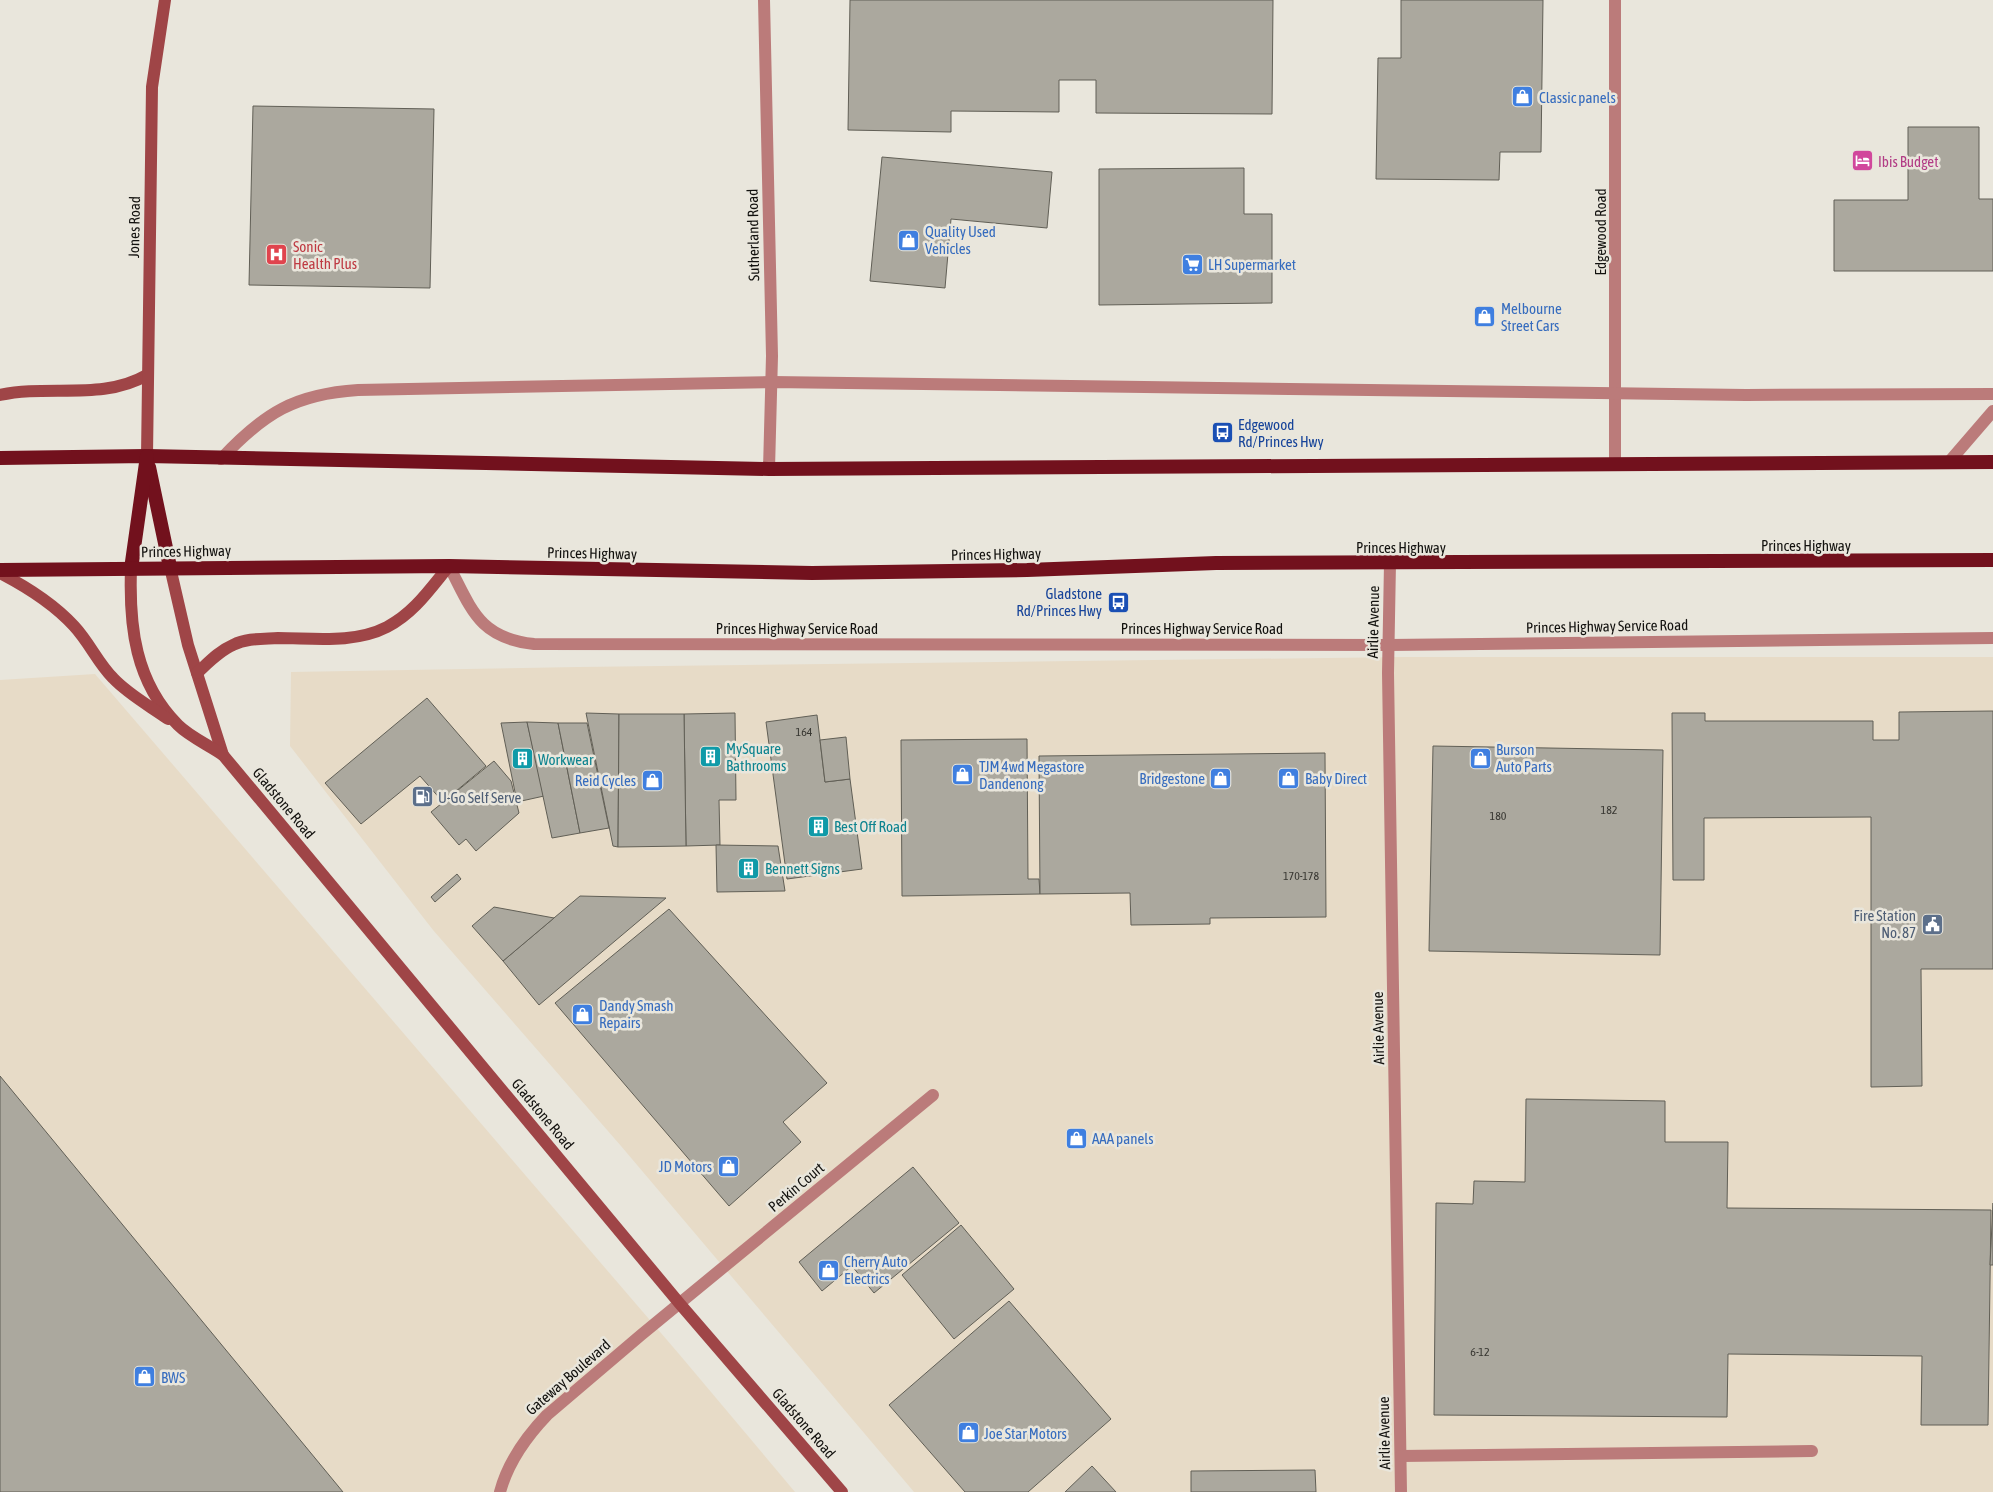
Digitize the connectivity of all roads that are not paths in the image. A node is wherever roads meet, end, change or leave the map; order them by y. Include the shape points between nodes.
1 (165, 0) edge
2 (764, 0) edge
3 (1614, 0) edge
4 (147, 375) junction
5 (772, 382) junction
6 (1616, 392) junction
7 (1993, 394) edge
8 (0, 396) edge
9 (1993, 411) edge
10 (147, 456) junction
11 (0, 458) edge
12 (221, 458) junction
13 (1949, 462) junction
14 (1993, 462) edge
15 (1615, 463) junction
16 (770, 468) junction
17 (1993, 560) edge
18 (1390, 564) junction
19 (449, 566) junction
20 (170, 567) junction
21 (131, 568) junction
22 (0, 571) edge
23 (1993, 638) edge
24 (1389, 645) junction
25 (197, 674) junction
26 (179, 726) junction
27 (223, 755) junction
28 (933, 1095) dead end
29 (680, 1304) junction
30 (1812, 1451) dead end
31 (1401, 1456) junction
32 (500, 1492) edge
33 (842, 1492) edge
34 (1400, 1492) edge

1 - 4 main road, Jones Road via 152,87
2 - 5 street, Sutherland Road
3 - 6 street, Edgewood Road
4 - 8 main road via 107,389
4 - 10 main road, Jones Road
5 - 6 street
5 - 12 street via 333,392 300,400 272,414 249,430
5 - 16 street, Sutherland Road
6 - 7 street
6 - 15 street, Edgewood Road
9 - 13 street
10 - 11 highway
10 - 12 highway
10 - 20 highway
10 - 21 highway
12 - 16 highway
13 - 14 highway
13 - 15 highway
15 - 16 highway
17 - 18 highway, Princes Highway
18 - 19 highway, Princes Highway via 1216,563 812,573
18 - 24 street, Airlie Avenue
19 - 20 highway, Princes Highway
19 - 24 street, Princes Highway Service Road via 482,624 501,637 534,644
19 - 25 main road via 416,606 385,628 347,638 252,639 230,646
20 - 21 highway, Princes Highway
20 - 25 main road, Gladstone Road
21 - 22 highway, Princes Highway
21 - 26 main road, Gladstone Road via 130,609 140,662 149,685
22 - 26 main road via 56,609 74,626 114,679
23 - 24 street, Princes Highway Service Road
24 - 31 street, Airlie Avenue
25 - 27 main road, Gladstone Road
26 - 27 main road, Gladstone Road
27 - 29 main road, Gladstone Road
28 - 29 street, Perkin Court
29 - 32 street, Gateway Boulevard via 547,1415 511,1463
29 - 33 main road, Gladstone Road
30 - 31 street
31 - 34 street, Airlie Avenue

